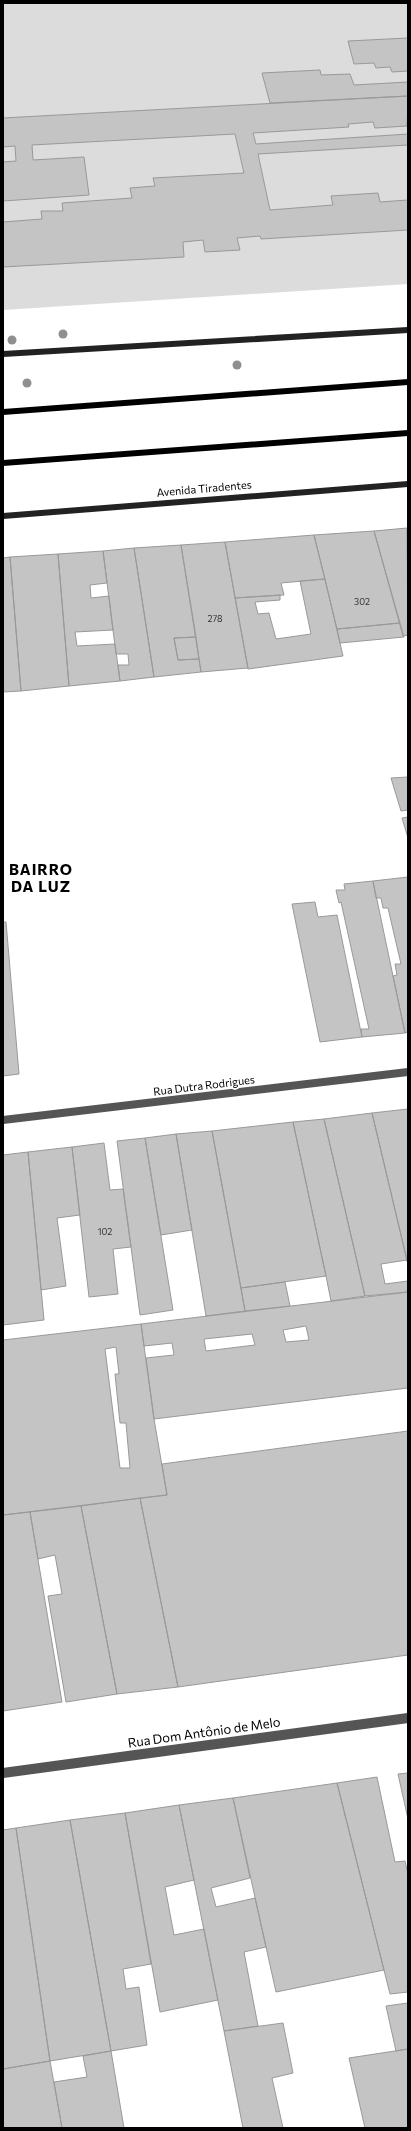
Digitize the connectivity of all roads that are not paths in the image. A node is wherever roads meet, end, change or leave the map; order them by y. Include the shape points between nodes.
1 (408, 330) edge
2 (3, 354) edge
3 (408, 382) edge
4 (3, 412) edge
5 (408, 433) edge
6 (3, 462) edge
7 (408, 484) edge
8 (3, 516) edge
9 (408, 1072) edge
10 (3, 1120) edge
11 (408, 1718) edge
12 (3, 1773) edge

1 - 2 main road
3 - 4 highway
5 - 6 highway
7 - 8 main road, Avenida Tiradentes
9 - 10 street, Rua Dutra Rodrigues
11 - 12 street, Rua Dom Antônio de Melo

